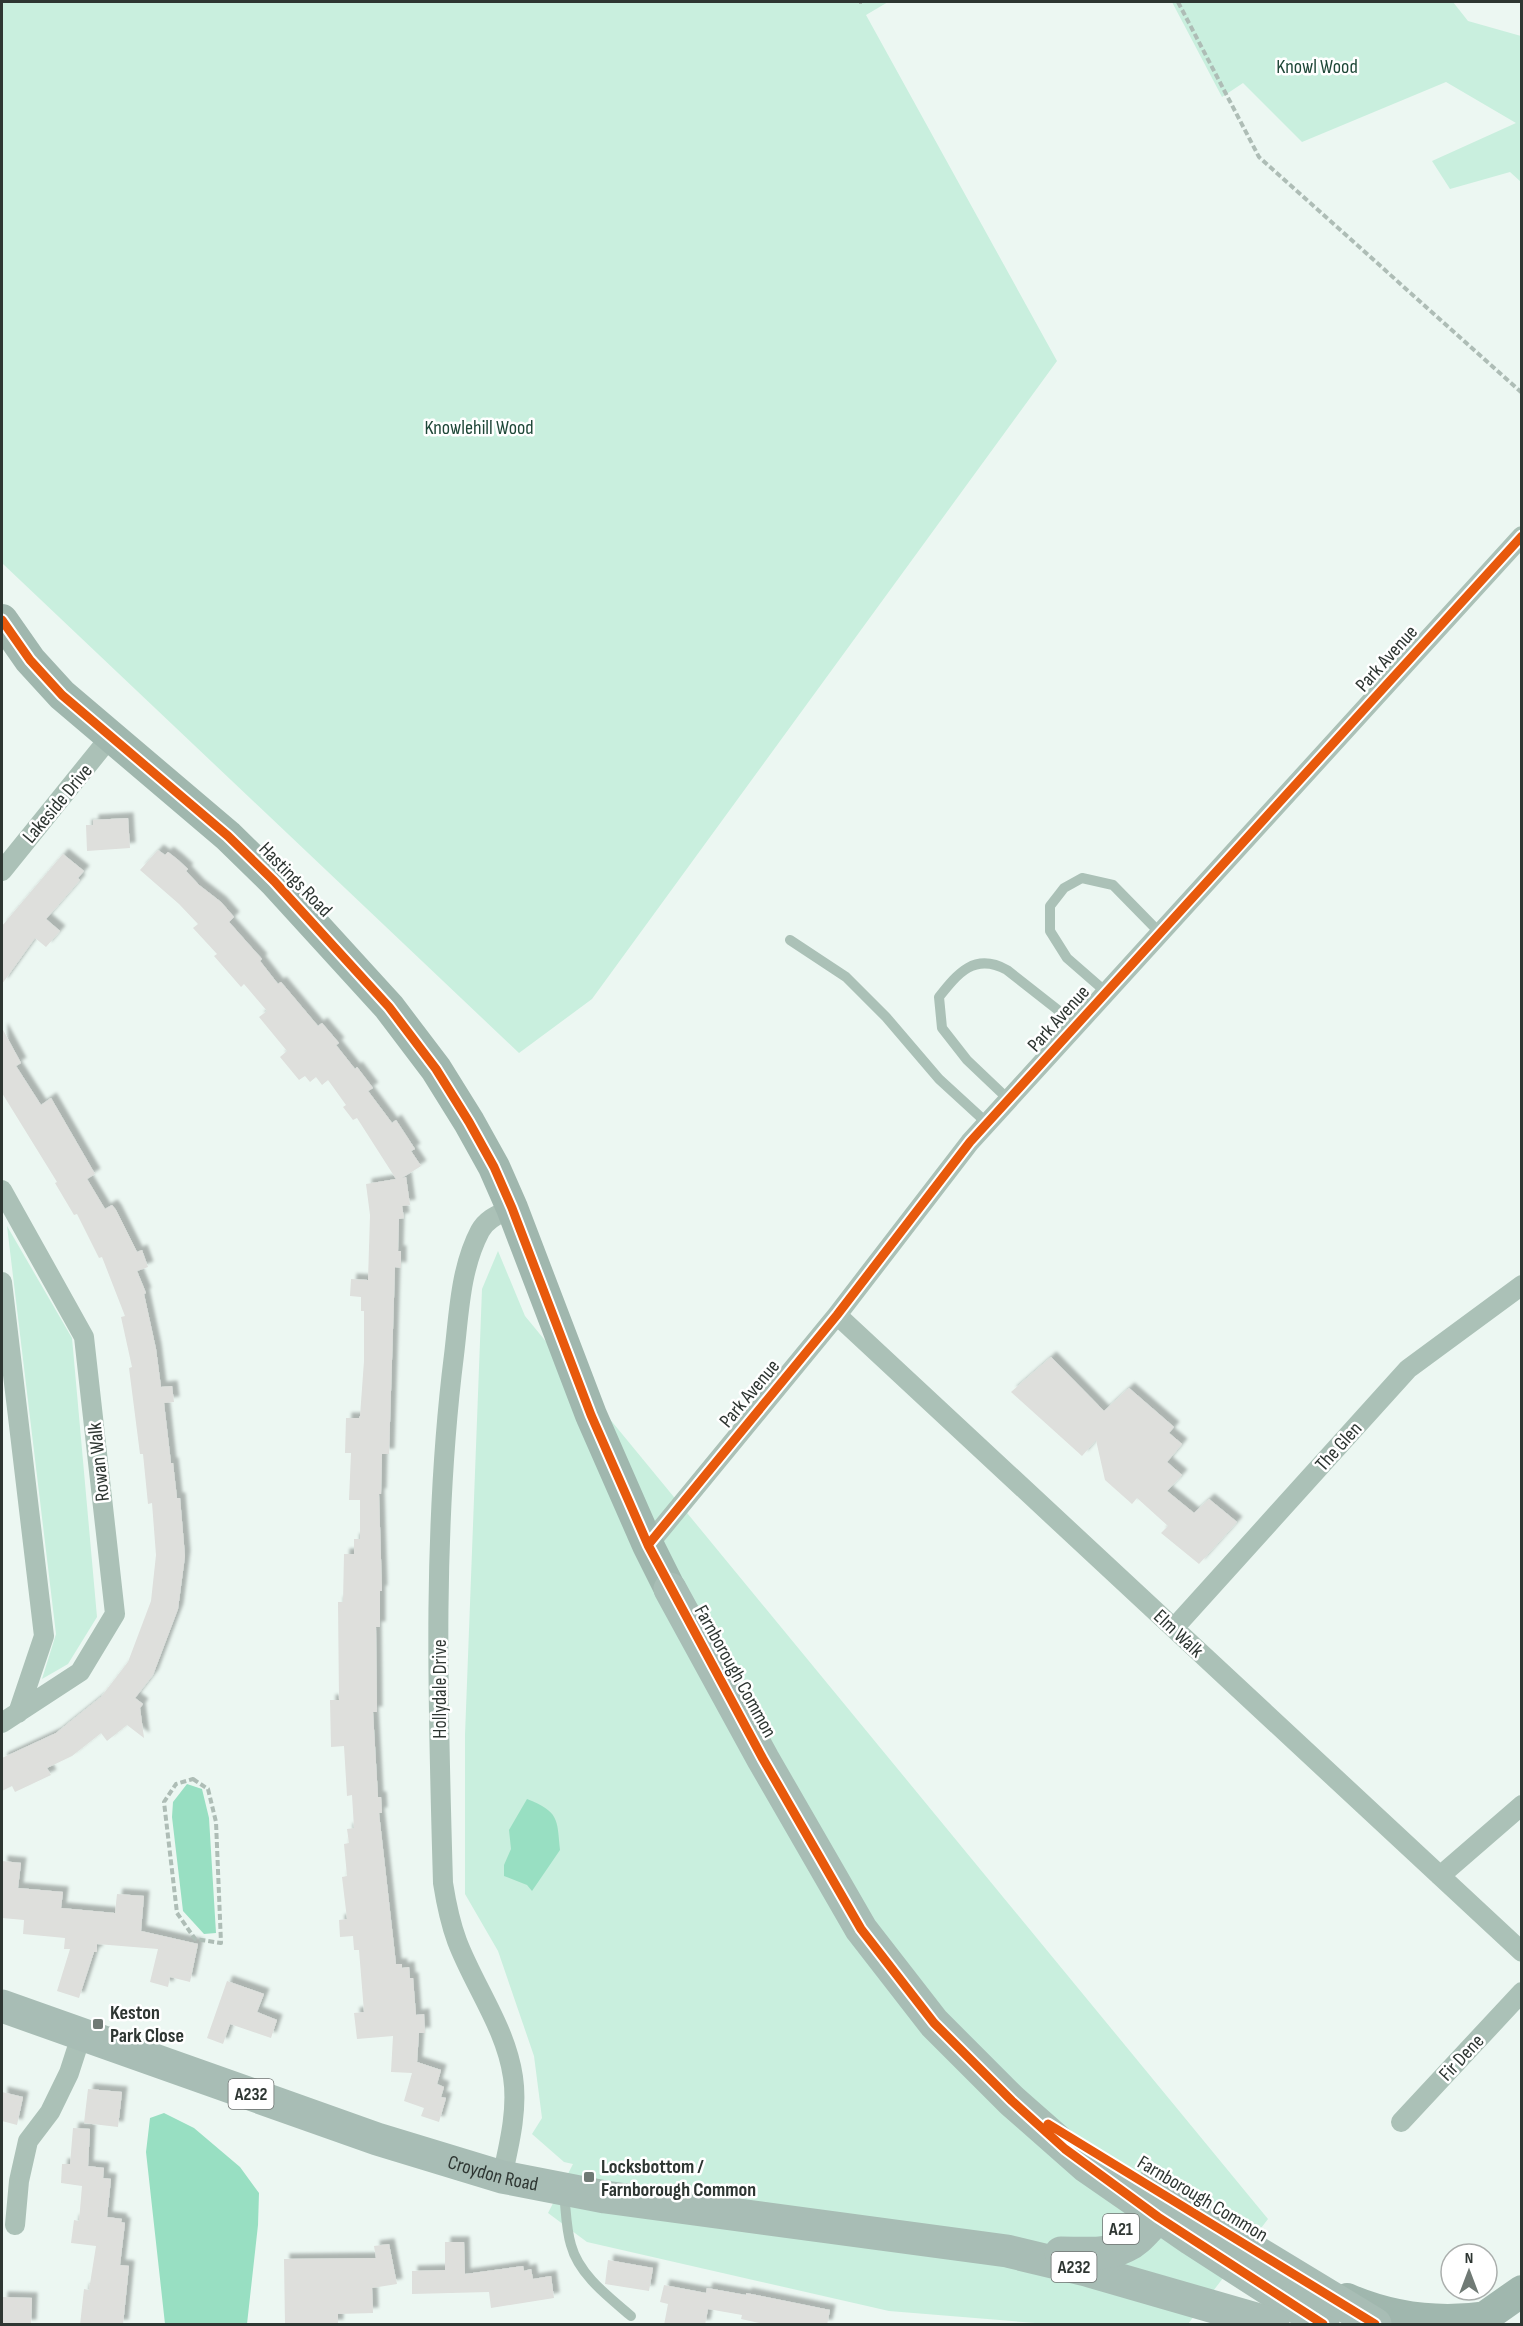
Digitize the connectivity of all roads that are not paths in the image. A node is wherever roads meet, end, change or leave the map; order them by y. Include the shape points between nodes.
1 (1521, 536) edge
2 (2, 620) edge
3 (111, 736) junction
4 (2, 870) edge
5 (1160, 933) junction
6 (790, 940) dead end
7 (1106, 992) junction
8 (1077, 1025) junction
9 (1008, 1099) junction
10 (987, 1122) junction
11 (2, 1190) edge
12 (512, 1208) junction
13 (2, 1282) edge
14 (1521, 1285) edge
15 (837, 1315) junction
16 (648, 1545) junction
17 (670, 1589) joint
18 (1174, 1628) junction
19 (10, 1718) edge
20 (1521, 1806) edge
21 (1440, 1876) junction
22 (1521, 1952) edge
23 (1521, 1992) edge
24 (2, 2006) edge
25 (82, 2034) junction
26 (1012, 2101) junction
27 (1401, 2122) dead end
28 (502, 2177) junction
29 (1113, 2186) junction
30 (564, 2190) junction
31 (1173, 2213) junction
32 (8, 2226) edge
33 (1126, 2246) junction
34 (1007, 2251) junction
35 (1085, 2253) junction
36 (1307, 2282) junction
37 (1141, 2286) junction
38 (1521, 2291) edge
39 (631, 2316) dead end
40 (1216, 2316) edge
41 (1503, 2321) edge
42 (1310, 2322) edge
43 (1273, 2325) edge
44 (1375, 2325) edge

1 - 5 street, Park Avenue
2 - 3 main road, Hastings Road / A21 via 30,660 62,695
3 - 4 street, Lakeside Drive
3 - 12 main road, Hastings Road / A21 via 259,866 389,1007 470,1122
5 - 7 street, Park Avenue
5 - 7 lane via 1113,885 1082,878 1064,888 1050,906 1050,931 1067,958
6 - 10 lane via 846,977 939,1079
7 - 8 street, Park Avenue
8 - 9 street, Park Avenue
8 - 9 lane via 994,963 975,963 955,977 939,997 942,1028 967,1060
9 - 10 street, Park Avenue
10 - 15 street, Park Avenue
11 - 19 street, Rowan Walk via 84,1337 115,1614 80,1672
12 - 16 main road, Farnborough Common / A21 via 591,1415
12 - 28 street, Hollydale Drive via 490,1219 481,1230 464,1272 447,1408 441,1503 438,1707 447,1909 457,1941 507,2049 513,2077 513,2123
13 - 19 street, Rowan Walk via 44,1636
14 - 18 street, The Glen via 1408,1369
15 - 16 street, Park Avenue
15 - 18 street, Elm Walk
16 - 17 main road, Farnborough Common / A21
17 - 26 highway, Farnborough Common / A21 via 861,1929 933,2023
18 - 21 street, Elm Walk
20 - 21 street
21 - 22 street, Elm Walk
23 - 27 street, Fir Dene
24 - 25 highway, Croydon Road / A232
25 - 28 highway, Croydon Road / A232 via 377,2139
25 - 32 street via 50,2112 28,2141
26 - 29 highway, Farnborough Common / A21
26 - 31 highway, Farnborough Common / A21 via 1140,2182
28 - 30 highway, Croydon Road / A232
29 - 31 highway, Farnborough Common / A21
29 - 35 highway, Farnborough Common / A21 via 1124,2208 1122,2227 1107,2246
30 - 34 highway, Croydon Road / A232
30 - 39 lane via 574,2255 595,2283
31 - 33 highway, Croydon Road / A232
31 - 36 highway, Farnborough Common / A21
31 - 42 highway, Farnborough Common / A21
33 - 35 highway, Croydon Road / A232
33 - 37 highway, A232 via 1129,2271
34 - 35 highway, Croydon Road / A232
34 - 37 highway, Croydon Road / A232
36 - 41 main road via 1367,2308 1397,2315 1428,2320
36 - 42 highway via 1315,2298
36 - 44 highway, Farnborough Common / A21
37 - 40 highway, Croydon Road / A232
38 - 41 main road
40 - 43 highway, Croydon Road / A232

